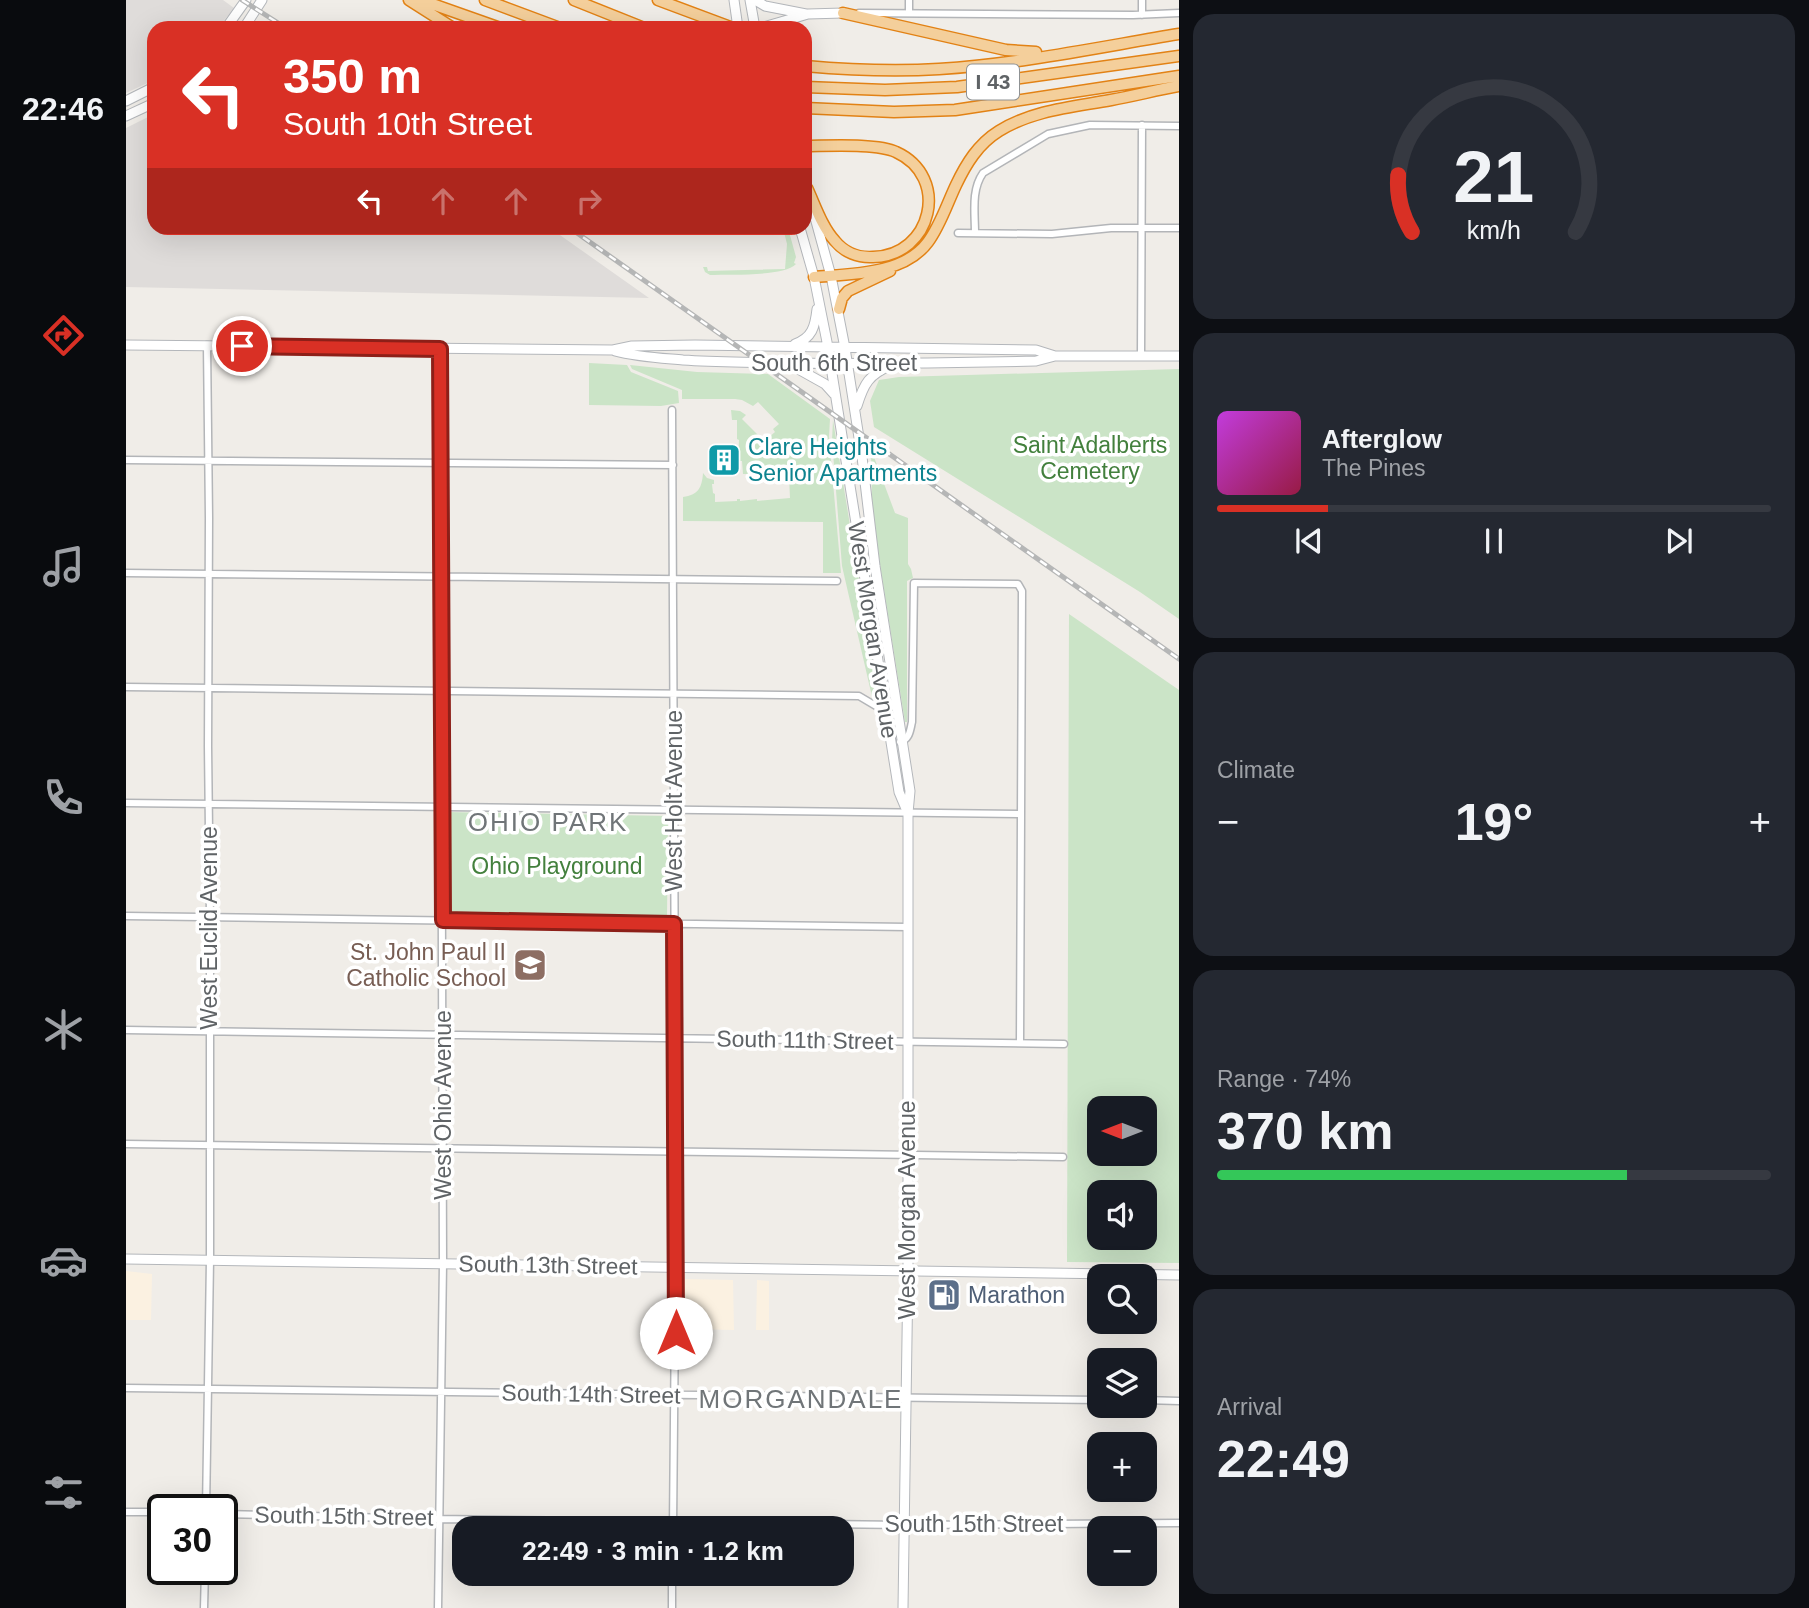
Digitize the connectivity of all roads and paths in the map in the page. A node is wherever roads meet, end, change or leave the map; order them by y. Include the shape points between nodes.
1 (246, 0) edge
2 (262, 0) edge
3 (409, 0) edge
4 (421, 0) edge
5 (485, 0) edge
6 (574, 0) edge
7 (658, 0) edge
8 (734, 0) edge
9 (752, 0) edge
10 (909, 0) edge
11 (1142, 0) edge
12 (843, 13) junction
13 (909, 13) junction
14 (1179, 13) edge
15 (808, 14) junction
16 (1142, 15) junction
17 (231, 21) edge
18 (248, 21) edge
19 (442, 21) edge
20 (480, 21) edge
21 (540, 21) edge
22 (626, 21) edge
23 (716, 21) edge
24 (736, 21) edge
25 (756, 21) edge
26 (782, 21) edge
27 (1179, 34) edge
28 (1081, 51) junction
29 (1179, 56) edge
30 (812, 67) edge
31 (1179, 76) edge
32 (1179, 86) edge
33 (812, 87) edge
34 (147, 90) edge
35 (126, 101) edge
36 (147, 106) edge
37 (812, 109) edge
38 (126, 116) edge
39 (1142, 125) junction
40 (1179, 126) edge
41 (812, 146) edge
42 (812, 197) edge
43 (812, 207) edge
44 (1142, 227) junction
45 (1179, 228) edge
46 (958, 233) dead end
47 (975, 233) junction
48 (802, 235) edge
49 (903, 263) junction
50 (831, 276) junction
51 (814, 277) junction
52 (818, 301) junction
53 (839, 309) junction
54 (126, 345) edge
55 (207, 345) junction
56 (788, 347) junction
57 (828, 347) junction
58 (845, 348) junction
59 (440, 349) junction
60 (613, 351) junction
61 (1141, 355) junction
62 (1055, 356) junction
63 (1179, 356) edge
64 (786, 363) junction
65 (830, 363) junction
66 (848, 363) junction
67 (895, 364) junction
68 (835, 395) junction
69 (672, 410) dead end
70 (856, 411) junction
71 (126, 460) edge
72 (209, 461) junction
73 (440, 463) junction
74 (673, 465) junction
75 (126, 573) edge
76 (208, 574) junction
77 (440, 577) junction
78 (673, 581) junction
79 (837, 581) dead end
80 (126, 687) edge
81 (208, 687) junction
82 (440, 691) junction
83 (673, 694) junction
84 (886, 712) junction
85 (903, 741) junction
86 (891, 743) junction
87 (126, 803) edge
88 (208, 803) junction
89 (442, 806) junction
90 (674, 810) junction
91 (908, 813) junction
92 (1021, 814) junction
93 (126, 916) edge
94 (210, 917) junction
95 (443, 920) junction
96 (674, 924) junction
97 (908, 927) junction
98 (126, 1030) edge
99 (210, 1030) junction
100 (443, 1034) junction
101 (675, 1039) junction
102 (908, 1042) junction
103 (1020, 1043) junction
104 (1063, 1044) dead end
105 (126, 1144) edge
106 (210, 1145) junction
107 (442, 1149) junction
108 (676, 1151) junction
109 (908, 1155) junction
110 (1063, 1157) dead end
111 (126, 1259) edge
112 (210, 1260) junction
113 (443, 1264) junction
114 (676, 1268) junction
115 (908, 1271) junction
116 (1179, 1275) edge
117 (126, 1388) edge
118 (208, 1389) junction
119 (441, 1391) junction
120 (675, 1395) junction
121 (906, 1398) junction
122 (1087, 1400) edge
123 (1157, 1401) edge
124 (1179, 1401) edge
125 (206, 1494) edge
126 (126, 1512) edge
127 (147, 1512) edge
128 (238, 1514) edge
129 (673, 1516) edge
130 (439, 1519) junction
131 (452, 1519) edge
132 (1179, 1523) edge
133 (854, 1525) edge
134 (904, 1525) junction
135 (205, 1585) edge
136 (672, 1586) edge
137 (204, 1608) edge
138 (438, 1608) edge
139 (672, 1608) edge
140 (903, 1608) edge

1 - 17 street
2 - 18 street
3 - 19 highway
4 - 20 highway
5 - 21 highway
6 - 22 highway
7 - 23 highway
8 - 24 street
9 - 15 street
9 - 25 street
10 - 13 street
11 - 16 street
12 - 13 street
12 - 15 street
12 - 28 highway via 1006,50
13 - 16 street
14 - 16 street
15 - 26 street
27 - 28 highway
28 - 30 highway via 941,69
29 - 33 highway, I 43 via 957,86
31 - 37 highway, I 43 via 955,110
32 - 49 highway via 1041,112 998,132 968,162 927,243
34 - 35 street
36 - 38 street
39 - 40 street
39 - 44 street
39 - 47 street via 1090,125 1048,134 989,167 975,190
41 - 42 highway via 892,150 920,172 928,193 928,214 915,239 895,254 864,258 834,241
43 - 50 street
44 - 45 street
44 - 47 street via 1052,234
44 - 61 street
46 - 47 street
48 - 51 street
49 - 50 highway
49 - 53 highway via 848,291
50 - 51 highway
50 - 53 street
51 - 52 street
52 - 56 street via 814,329 804,341
52 - 57 street
53 - 58 street
54 - 55 street, South 6th Street
55 - 59 street, South 6th Street
55 - 72 street, West Euclid Avenue
56 - 57 street, South 6th Street
56 - 60 street, South 6th Street via 632,346
57 - 58 street, South 6th Street
57 - 65 street
58 - 62 street, South 6th Street via 1036,350
58 - 66 street
59 - 60 street, South 6th Street
59 - 73 street, West Ohio Avenue
60 - 64 street, South 6th Street via 670,359
61 - 62 street, South 6th Street
61 - 63 street, South 6th Street
62 - 67 street, South 6th Street via 1036,361
64 - 65 street, South 6th Street
64 - 68 street via 825,384
65 - 66 street, South 6th Street
65 - 68 street, West Morgan Avenue
66 - 67 street, South 6th Street
66 - 70 street, West Morgan Avenue
67 - 70 street via 870,378
68 - 84 street, West Morgan Avenue
69 - 74 street, West Holt Avenue
70 - 85 street, West Morgan Avenue
71 - 72 street
72 - 73 street
72 - 76 street, West Euclid Avenue
73 - 74 street
73 - 77 street, West Ohio Avenue
74 - 78 street, West Holt Avenue
75 - 76 street
76 - 77 street
76 - 81 street, West Euclid Avenue
77 - 78 street
77 - 82 street, West Ohio Avenue
78 - 79 street
78 - 83 street, West Holt Avenue
80 - 81 street
81 - 82 street
81 - 88 street, West Euclid Avenue
82 - 83 street
82 - 89 street, West Ohio Avenue
83 - 84 street via 859,696
83 - 90 street, West Holt Avenue
84 - 86 street, West Morgan Avenue
85 - 86 street
85 - 91 street, West Morgan Avenue via 910,791
85 - 92 street via 912,722 914,583 1020,585
86 - 91 street, West Morgan Avenue
87 - 88 street
88 - 89 street
88 - 94 street, West Euclid Avenue
89 - 90 street
89 - 95 street, West Ohio Avenue
90 - 91 street
90 - 96 street, West Holt Avenue
91 - 92 street
91 - 97 street, West Morgan Avenue
92 - 103 street
93 - 94 street
94 - 95 street
94 - 99 street, West Euclid Avenue
95 - 96 street
95 - 100 street, West Ohio Avenue
96 - 97 street
96 - 101 street, West Holt Avenue
97 - 102 street, West Morgan Avenue
98 - 99 street, South 11th Street
99 - 100 street, South 11th Street
99 - 106 street, West Euclid Avenue
100 - 101 street, South 11th Street
100 - 107 street, West Ohio Avenue
101 - 102 street, South 11th Street
101 - 108 street, West Holt Avenue
102 - 103 street, South 11th Street
102 - 109 street, West Morgan Avenue
103 - 104 street, South 11th Street
105 - 106 street
106 - 107 street
106 - 112 street, West Euclid Avenue
107 - 108 street
107 - 113 street, West Ohio Avenue
108 - 109 street
108 - 114 street, West Holt Avenue
109 - 110 street
109 - 115 street, West Morgan Avenue
111 - 112 street, South 13th Street
112 - 113 street, South 13th Street
112 - 118 street, West Euclid Avenue
113 - 114 street, South 13th Street
113 - 119 street, West Ohio Avenue
114 - 115 street, South 13th Street
114 - 120 street, West Holt Avenue
115 - 116 street, South 13th Street
115 - 121 street, West Morgan Avenue
117 - 118 street, South 14th Street
118 - 119 street, South 14th Street
118 - 125 street, West Euclid Avenue
119 - 120 street, South 14th Street
119 - 130 street, West Ohio Avenue
120 - 121 street, South 14th Street
120 - 129 street, West Holt Avenue
121 - 122 street, South 14th Street
121 - 134 street, West Morgan Avenue
123 - 124 street
126 - 127 street
128 - 130 street, South 15th Street
130 - 131 street, South 15th Street
130 - 138 street, West Ohio Avenue
132 - 134 street, South 15th Street
133 - 134 street, South 15th Street
134 - 140 street, West Morgan Avenue
135 - 137 street
136 - 139 street

